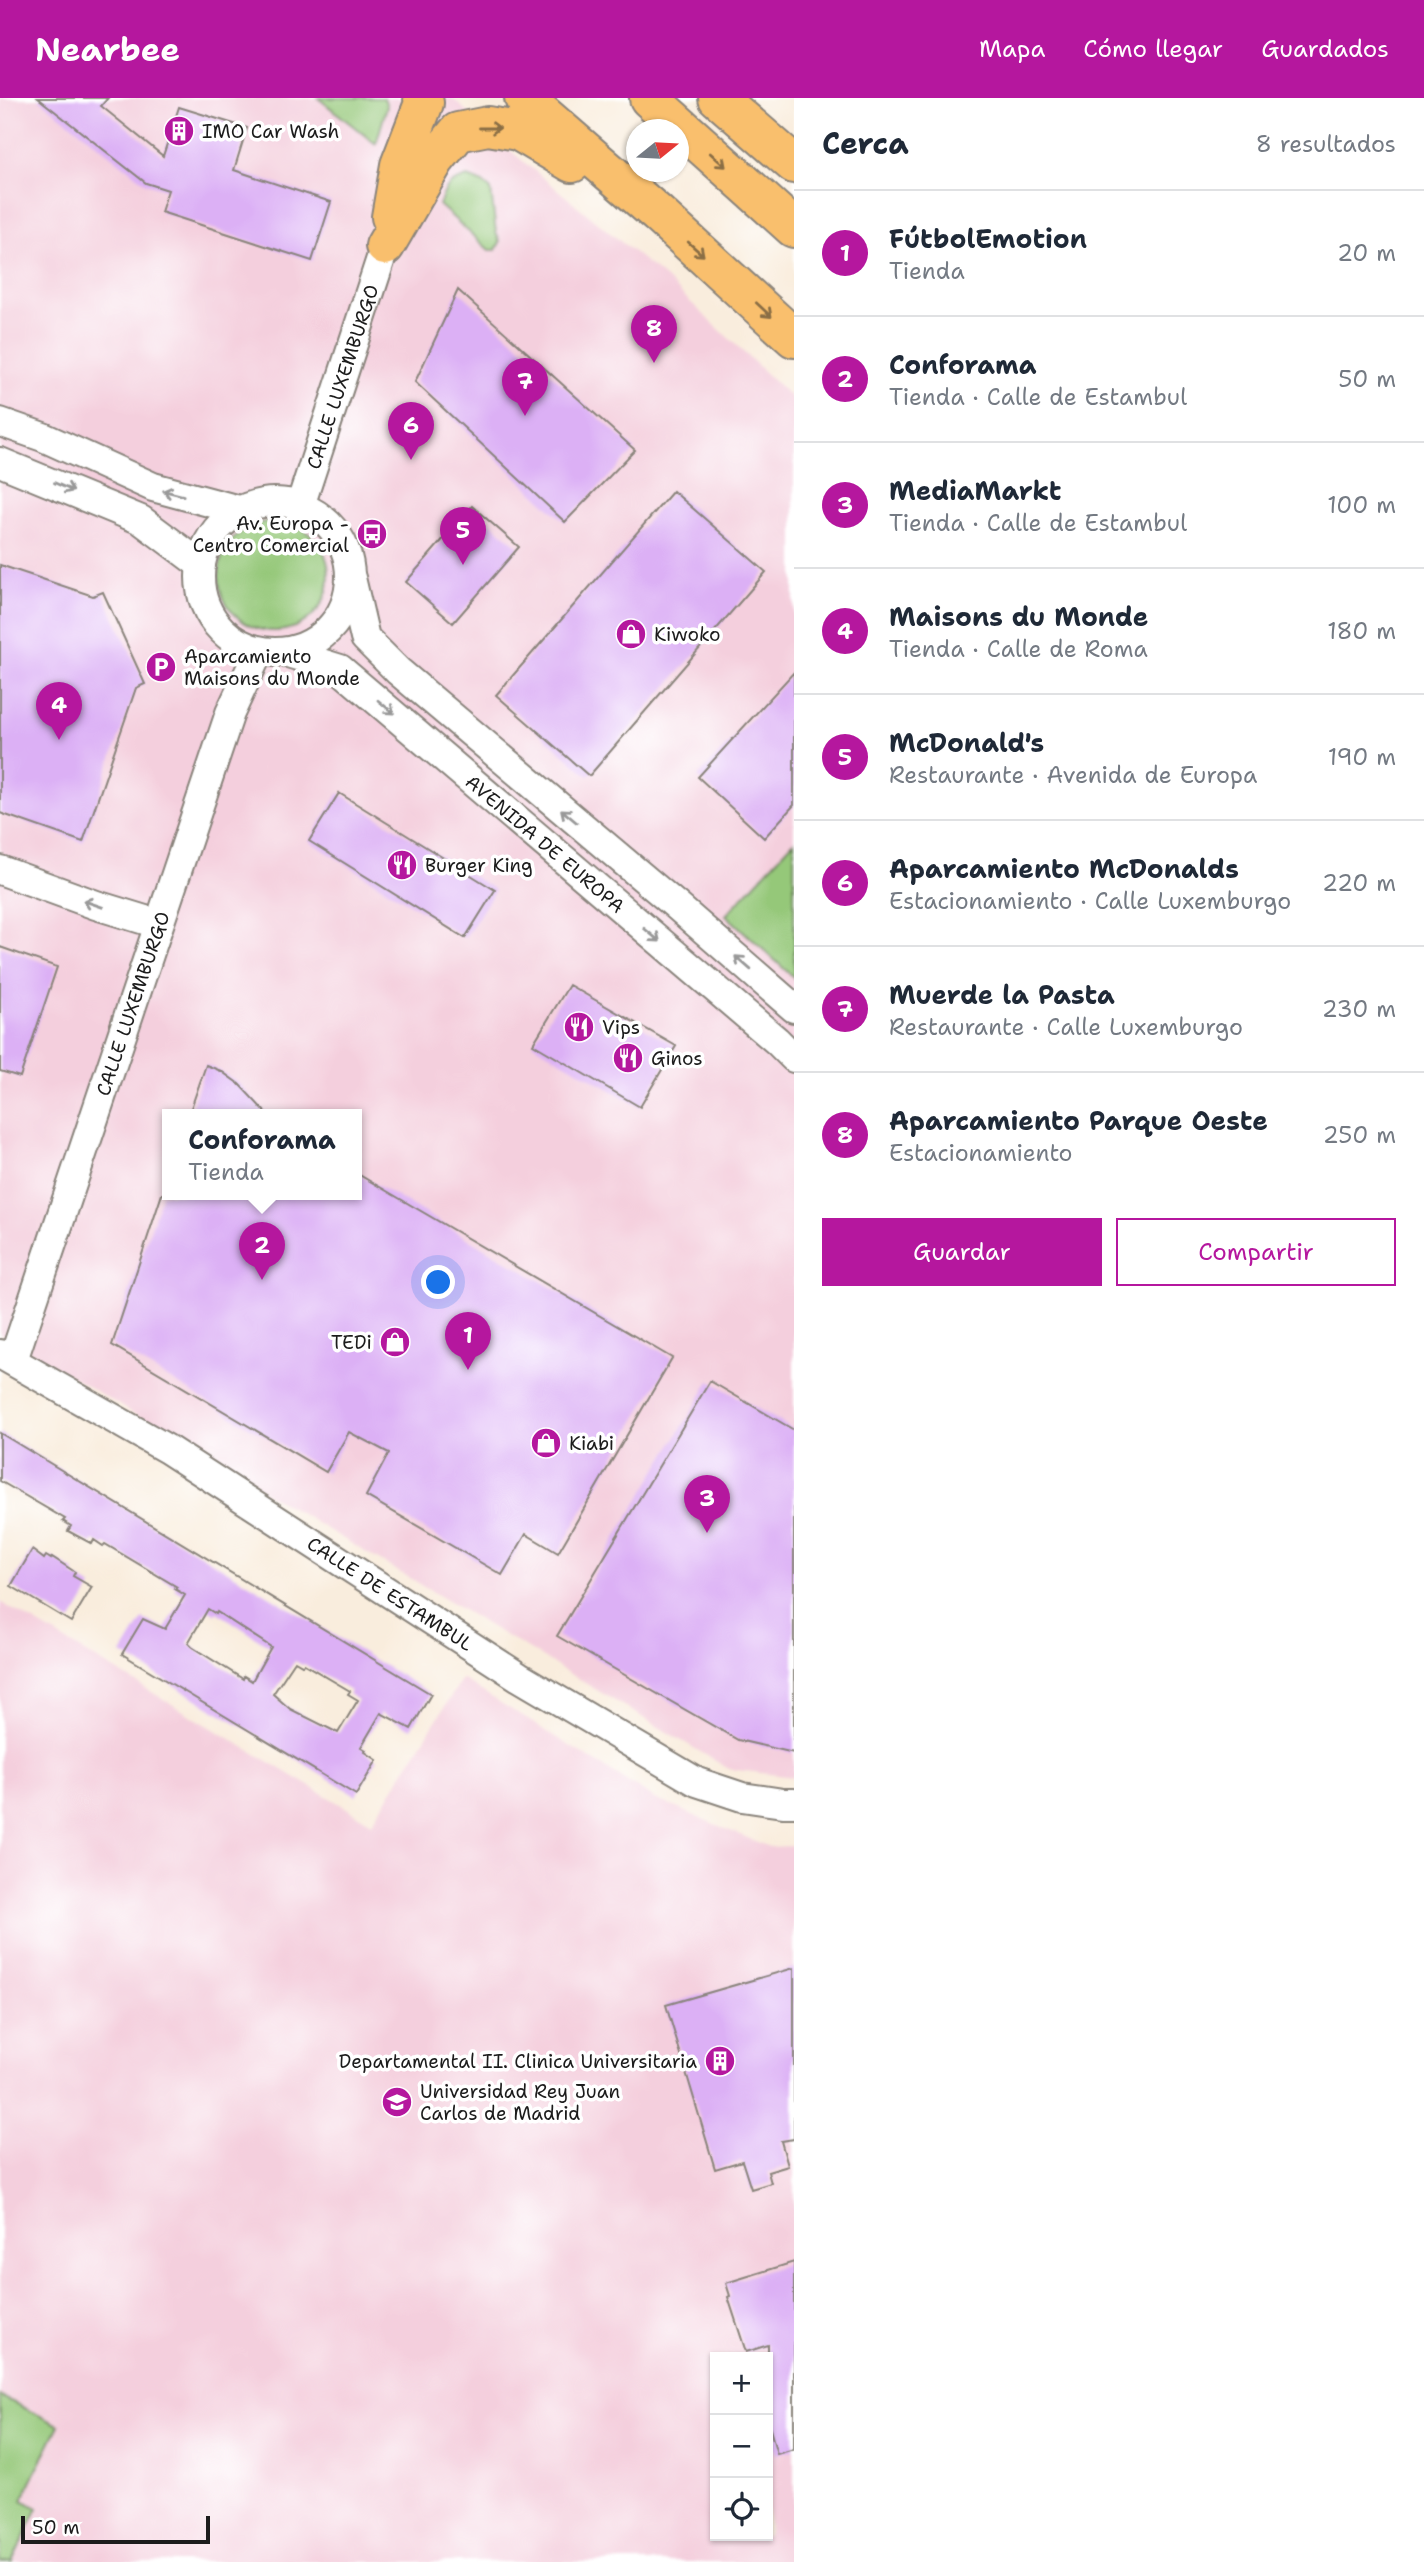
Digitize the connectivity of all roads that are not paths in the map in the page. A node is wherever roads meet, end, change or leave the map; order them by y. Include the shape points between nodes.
1 (404, 98) edge
2 (423, 98) edge
3 (524, 98) edge
4 (649, 98) edge
5 (718, 98) edge
6 (794, 164) edge
7 (400, 166) junction
8 (658, 214) junction
9 (794, 228) edge
10 (386, 246) junction
11 (794, 338) edge
12 (0, 422) edge
13 (0, 462) edge
14 (300, 506) junction
15 (239, 510) junction
16 (201, 565) junction
17 (351, 578) junction
18 (272, 652) junction
19 (0, 870) edge
20 (158, 924) junction
21 (794, 1008) edge
22 (794, 1058) edge
23 (6, 1357) edge
24 (794, 1803) edge

1 - 7 street
2 - 7 highway
3 - 8 highway
4 -> 9 highway
5 - 6 highway
7 - 10 highway
10 -> 8 highway via 435,160 458,132 488,126 517,131
8 -> 11 highway
10 - 14 street, CALLE LUXEMBURGO
15 -> 12 street via 153,487
13 -> 16 street via 141,520
14 - 15 street via 274,501
14 - 17 street via 321,517 337,534
15 - 16 street via 213,534
16 - 18 street via 200,587 207,610 220,628 238,643
17 - 18 street via 338,619 324,635 306,646
21 -> 17 street, AVENIDA DE EUROPA via 398,671 365,638
18 - 20 street, CALLE LUXEMBURGO via 230,713
18 -> 22 street, AVENIDA DE EUROPA via 340,669 366,689
20 -> 19 street
20 - 23 street, CALLE LUXEMBURGO
23 - 24 street, CALLE DE ESTAMBUL via 167,1449 519,1677 697,1782 742,1797

